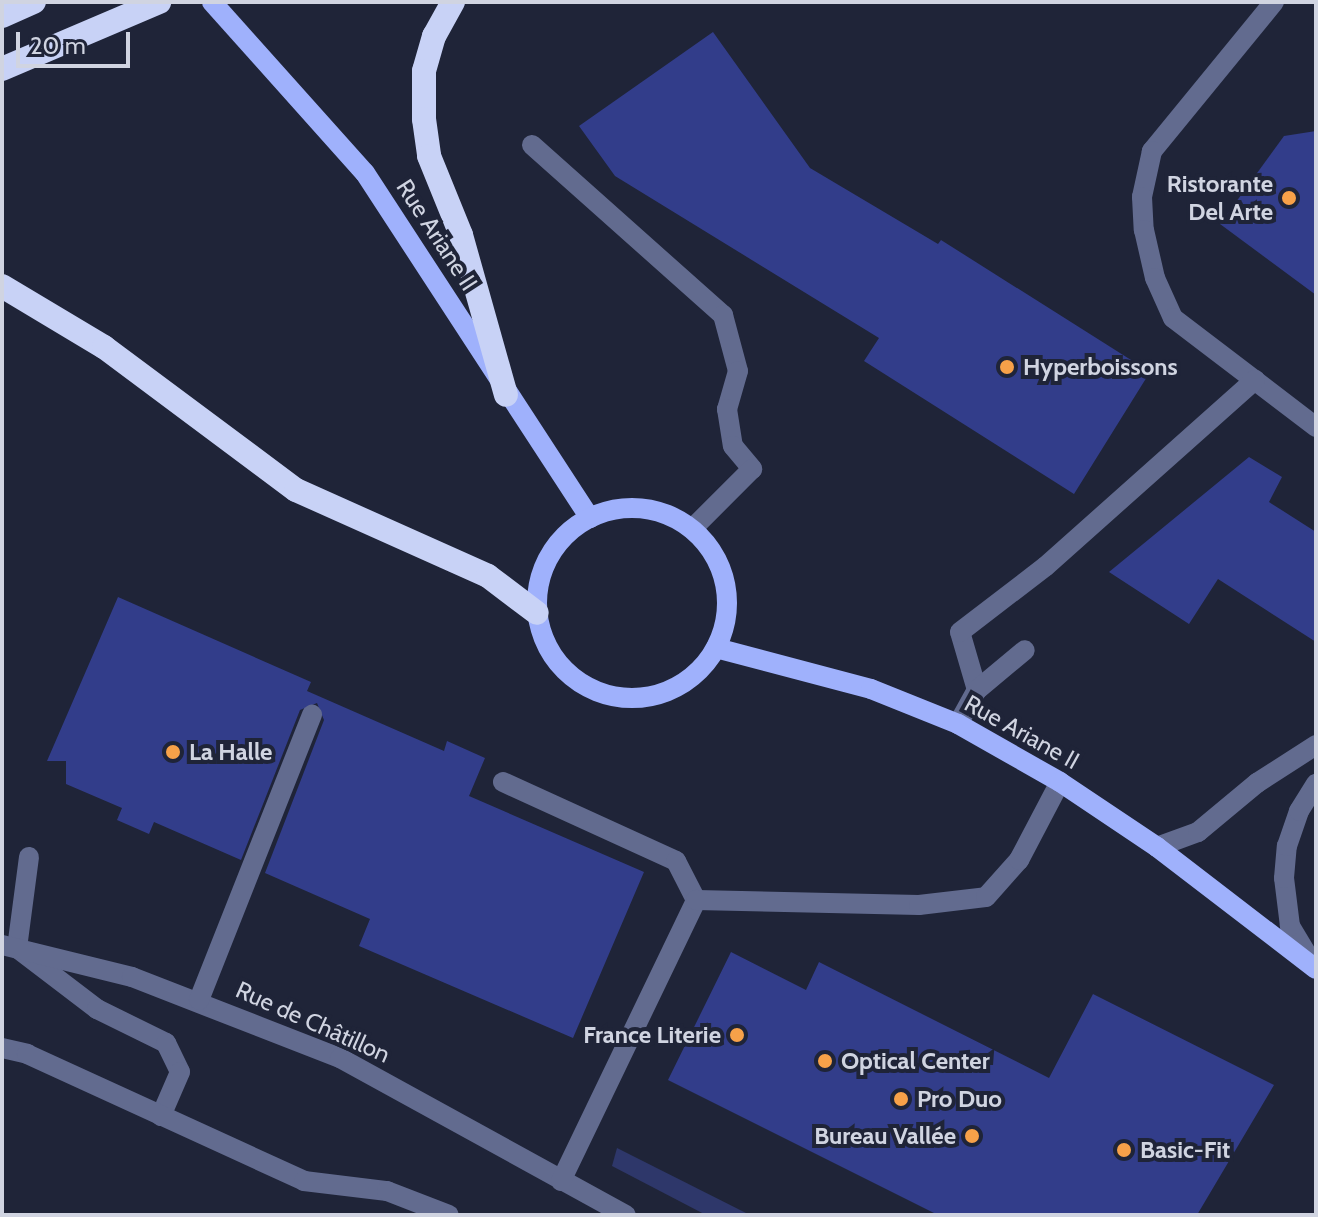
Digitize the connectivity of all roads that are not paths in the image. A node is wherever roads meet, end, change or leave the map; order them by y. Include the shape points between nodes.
1 (34, 2) edge
2 (159, 2) edge
3 (212, 2) edge
4 (453, 2) edge
5 (1274, 2) edge
6 (2, 16) edge
7 (2, 69) edge
8 (532, 145) dead end
9 (2, 286) edge
10 (1255, 380) junction
11 (506, 395) junction
12 (1316, 427) edge
13 (590, 518) junction
14 (692, 529) junction
15 (537, 613) junction
16 (716, 648) junction
17 (1025, 650) dead end
18 (977, 690) junction
19 (312, 715) dead end
20 (958, 724) junction
21 (1316, 745) edge
22 (503, 782) dead end
23 (1060, 782) junction
24 (1316, 784) edge
25 (1157, 847) junction
26 (29, 857) dead end
27 (696, 900) junction
28 (1266, 934) junction
29 (10, 946) edge
30 (1316, 969) edge
31 (1316, 984) edge
32 (199, 1000) junction
33 (2, 1048) edge
34 (161, 1116) junction
35 (561, 1181) junction
36 (449, 1215) edge
37 (626, 1215) edge

1 - 6 highway
2 - 7 highway
3 - 11 main road, Rue Ariane II via 365,173
4 - 11 highway via 434,36 424,71 424,119 429,156 461,235
5 - 10 street via 1152,151 1142,197 1155,278 1173,318
8 - 14 street via 723,315 738,371 727,409 733,446 752,469
9 - 15 highway via 104,347 296,490 488,576
10 - 12 street
10 - 18 street via 1046,566 960,632
11 - 13 main road, Rue Ariane II
13 - 14 main road via 611,510 653,510
13 - 15 main road via 554,549 542,573
14 - 16 main road via 722,571 725,623
15 - 16 main road via 548,649 563,669 607,696 632,699 669,690 701,669
16 - 20 main road, Rue Ariane II via 871,689
17 - 18 street
18 - 20 street
19 - 32 street
20 - 23 main road, Rue Ariane II
21 - 25 street via 1257,783 1198,832
22 - 27 street via 676,861
23 - 25 main road, Rue Ariane II
23 - 27 street via 1019,860 986,897 919,905
24 - 30 street via 1287,846 1284,878 1290,926
25 - 28 main road, Rue Ariane II
26 - 29 street
27 - 35 street
28 - 30 main road, Rue Ariane II
28 - 31 main road, Rue Ariane II
29 - 32 street, Rue de Châtillon
29 - 34 street via 97,1009 166,1043 180,1072
32 - 35 street, Rue de Châtillon via 340,1058
33 - 34 street via 27,1054
34 - 36 street via 304,1181 387,1191
35 - 37 street, Rue de Châtillon

